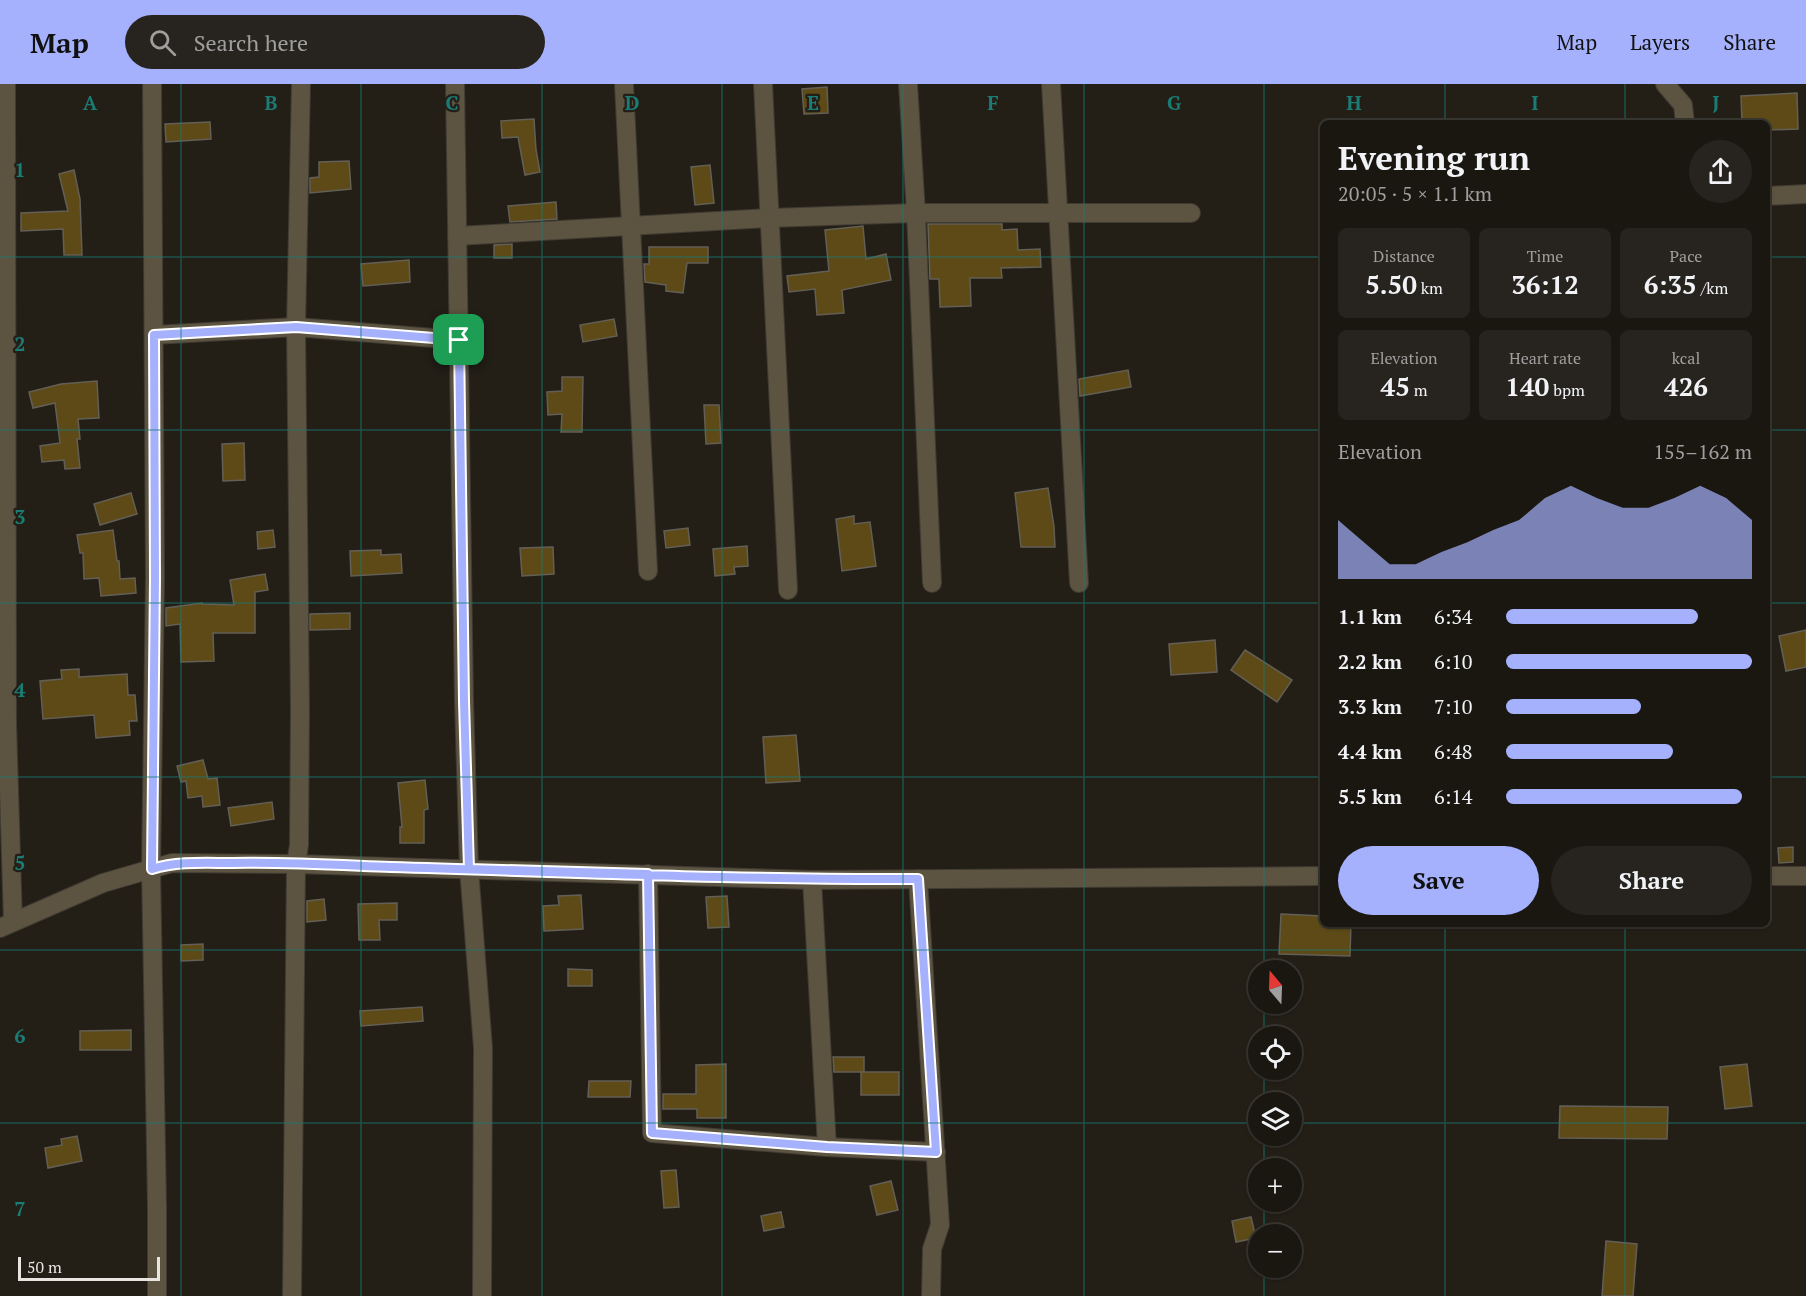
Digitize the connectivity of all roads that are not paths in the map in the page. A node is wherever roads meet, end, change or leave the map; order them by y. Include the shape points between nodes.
1 (6, 84) edge
2 (152, 84) edge
3 (301, 84) edge
4 (455, 84) edge
5 (624, 84) edge
6 (763, 84) edge
7 (908, 84) edge
8 (1051, 84) edge
9 (1665, 84) edge
10 (1685, 120) edge
11 (1806, 194) edge
12 (1770, 196) edge
13 (916, 213) junction
14 (1191, 213) dead end
15 (1058, 214) junction
16 (771, 218) junction
17 (630, 227) junction
18 (457, 236) junction
19 (296, 327) junction
20 (154, 335) junction
21 (459, 340) junction
22 (648, 571) dead end
23 (932, 583) dead end
24 (1079, 583) dead end
25 (788, 590) dead end
26 (296, 864) junction
27 (152, 869) junction
28 (469, 869) junction
29 (648, 874) junction
30 (1320, 876) edge
31 (1770, 876) edge
32 (1806, 876) edge
33 (918, 879) junction
34 (812, 880) junction
35 (7, 925) edge
36 (827, 1147) junction
37 (936, 1152) junction
38 (157, 1296) edge
39 (292, 1296) edge
40 (482, 1296) edge
41 (931, 1296) edge

1 - 35 street
2 - 20 street
3 - 19 street
4 - 18 street
5 - 17 street
6 - 16 street
7 - 13 street
8 - 15 street
9 - 10 street via 1683,105
11 - 12 street
13 - 15 street
13 - 16 street
13 - 23 street
14 - 15 street
15 - 24 street
16 - 17 street
16 - 25 street
17 - 18 street
17 - 22 street
18 - 21 street
19 - 20 street
19 - 21 street
19 - 26 street via 300,711
20 - 27 street
21 - 28 street
26 - 27 street via 172,863
26 - 28 street
26 - 39 street
27 - 35 street via 103,883
27 - 38 street
28 - 29 street
28 - 40 street via 483,1048
29 - 34 street
29 - 36 street via 652,1133
30 - 33 street
31 - 32 street
33 - 34 street
33 - 37 street
34 - 36 street
36 - 37 street
37 - 41 street via 940,1225 932,1249

